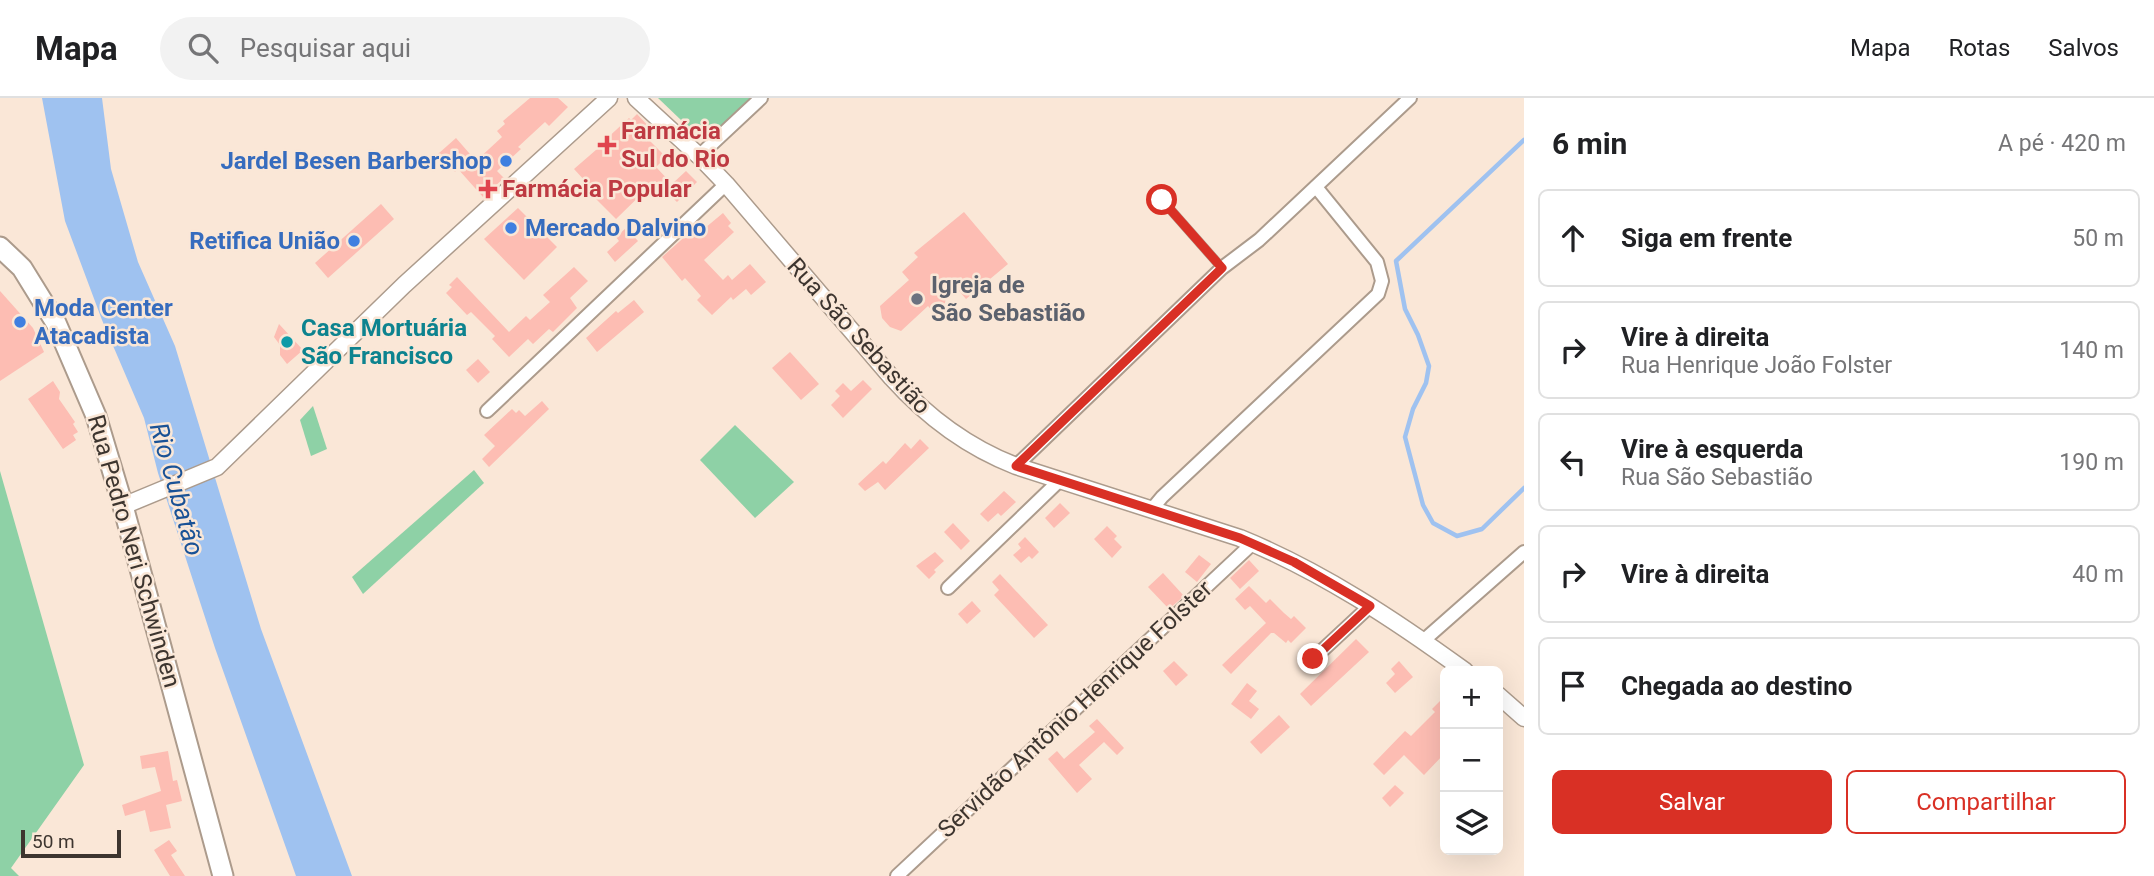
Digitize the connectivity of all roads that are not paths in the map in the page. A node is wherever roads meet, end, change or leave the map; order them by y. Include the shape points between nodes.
1 (609, 98) edge
2 (636, 98) edge
3 (761, 98) edge
4 (1410, 98) edge
5 (699, 156) junction
6 (726, 184) junction
7 (1316, 187) junction
8 (1162, 200) dead end
9 (0, 247) edge
10 (1222, 268) junction
11 (488, 411) dead end
12 (1016, 466) junction
13 (1060, 480) junction
14 (123, 506) junction
15 (1152, 509) junction
16 (1253, 543) junction
17 (1524, 552) edge
18 (948, 589) dead end
19 (1370, 606) junction
20 (1423, 641) junction
21 (1313, 659) dead end
22 (1458, 666) edge
23 (1503, 699) edge
24 (1524, 718) edge
25 (223, 876) edge
26 (897, 876) edge

1 - 14 main road via 394,295 217,467
2 - 5 main road, Rua São Sebastião
3 - 5 street
4 - 7 street
5 - 6 main road, Rua São Sebastião
6 - 11 street
6 - 12 main road, Rua São Sebastião via 909,396 963,439
7 - 10 street
7 - 15 street via 1377,262 1382,281 1378,295
8 - 10 lane
9 - 14 highway, Rua Pedro Neri Schwinden via 22,268 56,323 91,404
10 - 12 street
12 - 13 main road, Rua São Sebastião
13 - 15 main road, Rua São Sebastião
13 - 18 street
14 - 25 highway, Rua Pedro Neri Schwinden
15 - 16 main road, Rua São Sebastião
16 - 19 main road, Rua São Sebastião
16 - 26 street, Servidão Antônio Henrique Folster
17 - 20 street
19 - 20 main road, Rua São Sebastião
19 - 21 street
20 - 22 main road, Rua São Sebastião
23 - 24 main road

